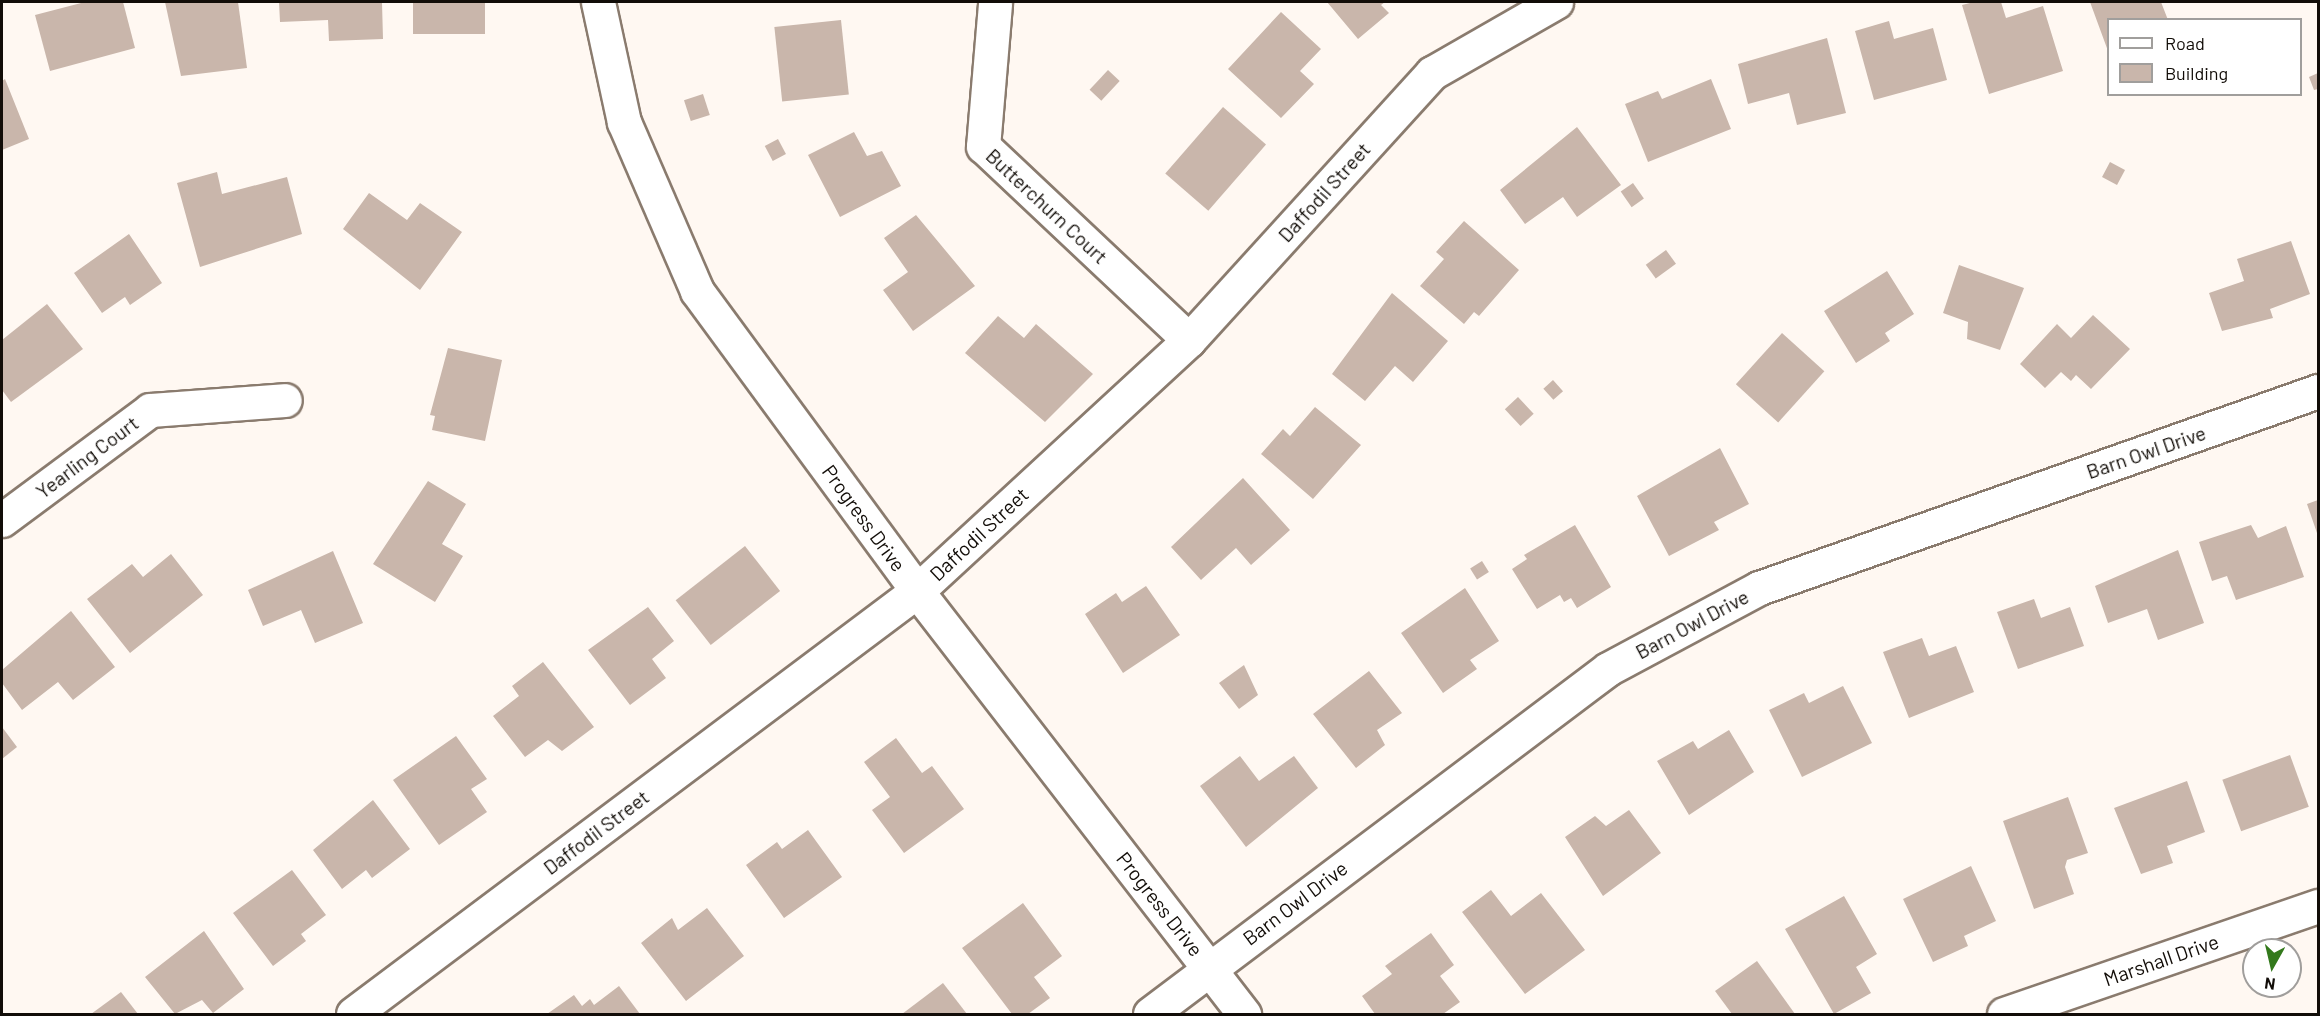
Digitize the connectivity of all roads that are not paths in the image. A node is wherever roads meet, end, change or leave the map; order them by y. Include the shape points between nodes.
1 (598, 2) edge
2 (1556, 2) edge
3 (995, 3) dead end
4 (1189, 340) junction
5 (2319, 391) edge
6 (285, 400) dead end
7 (2, 520) edge
8 (917, 591) junction
9 (2319, 906) edge
10 (1209, 968) junction
11 (353, 1014) edge
12 (1150, 1014) edge
13 (1244, 1014) edge
14 (2004, 1014) edge

1 - 8 street, Progress Drive via 624,122 697,291
2 - 4 street, Daffodil Street via 1432,73
3 - 4 street, Butterchurn Court via 983,146
4 - 8 street, Daffodil Street
5 - 10 street, Barn Owl Drive via 1759,588 1608,669
6 - 7 street, Yearling Court via 150,410
8 - 10 street, Progress Drive
8 - 11 street, Daffodil Street
9 - 14 street, Marshall Drive
10 - 12 street, Barn Owl Drive
10 - 13 street, Progress Drive

